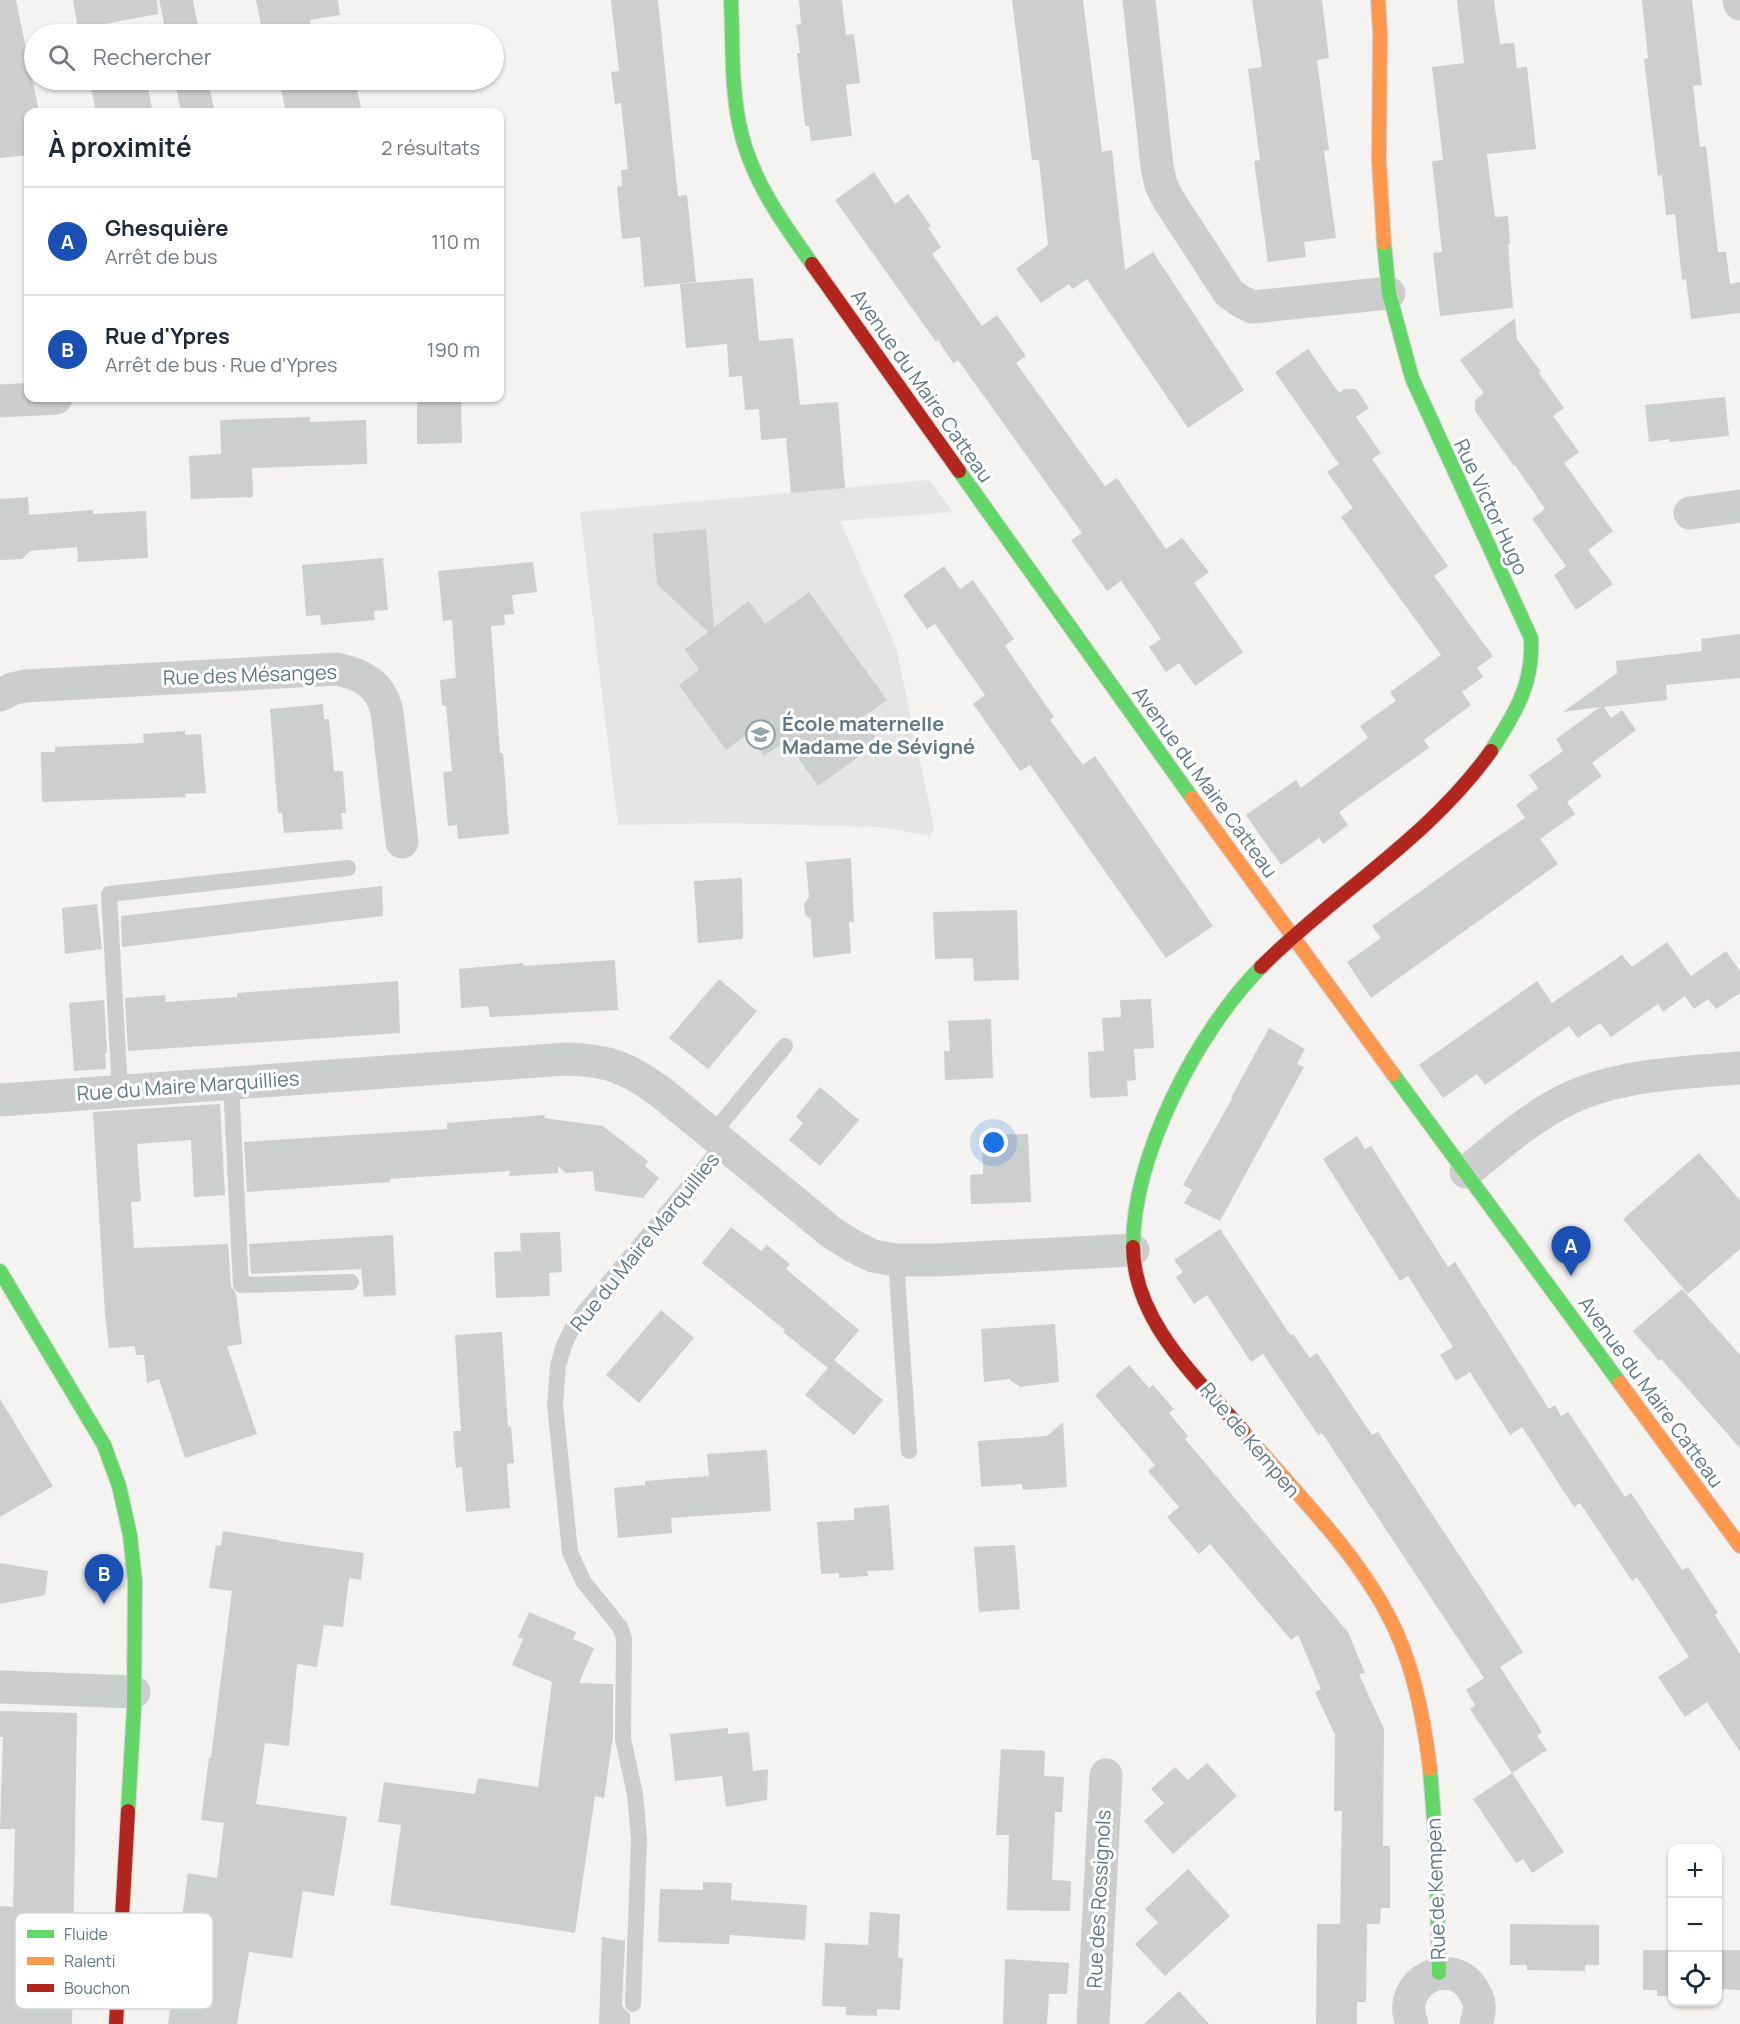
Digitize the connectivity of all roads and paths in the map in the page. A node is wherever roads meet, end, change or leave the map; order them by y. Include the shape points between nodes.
1 (176, 0) edge
2 (730, 0) edge
3 (1139, 0) edge
4 (1377, 0) edge
5 (1739, 0) edge
6 (1740, 4) edge
7 (181, 24) edge
8 (193, 90) edge
9 (197, 108) edge
10 (1389, 293) junction
11 (24, 400) edge
12 (0, 401) edge
13 (1740, 506) edge
14 (1689, 513) dead end
15 (0, 695) edge
16 (402, 842) dead end
17 (348, 868) dead end
18 (1292, 938) junction
19 (785, 1046) dead end
20 (1740, 1068) edge
21 (231, 1083) junction
22 (120, 1091) junction
23 (0, 1100) edge
24 (718, 1138) junction
25 (1466, 1172) junction
26 (1133, 1250) junction
27 (896, 1260) junction
28 (0, 1271) edge
29 (351, 1282) dead end
30 (909, 1451) dead end
31 (1740, 1546) edge
32 (0, 1687) edge
33 (134, 1692) junction
34 (1106, 1775) dead end
35 (122, 1913) edge
36 (1439, 1973) junction
37 (633, 2004) dead end
38 (117, 2009) edge
39 (1478, 2023) edge
40 (116, 2024) edge
41 (1093, 2024) edge
42 (1412, 2024) edge

1 - 7 street
2 - 18 street, Avenue du Maire Catteau via 739,124 750,159 778,216
3 - 10 street via 1161,185 1229,293 1252,307
4 - 10 street, Rue Victor Hugo via 1379,161
5 - 6 street
8 - 9 street
10 - 18 street, Rue Victor Hugo via 1412,378 1531,638 1532,670 1499,740 1460,792
11 - 12 street
13 - 14 street
15 - 16 street, Rue des Mésanges via 25,686 337,669 352,672 376,687 383,698
17 - 22 lane via 109,894
18 - 25 street, Avenue du Maire Catteau
18 - 26 street, Rue de Kempen via 1233,998 1188,1070 1149,1153 1136,1204
19 - 24 lane, Rue du Maire Marquillies
20 - 25 street via 1650,1076 1578,1095 1535,1118
21 - 22 street, Rue du Maire Marquillies
21 - 24 street, Rue du Maire Marquillies via 566,1059 605,1062 642,1078
21 - 29 lane via 241,1285
22 - 23 street, Rue du Maire Marquillies
24 - 27 street, Rue du Maire Marquillies via 832,1233 873,1256
24 - 37 lane, Rue du Maire Marquillies via 585,1311 564,1345 555,1381 570,1552 583,1581 620,1627 624,1638 623,1739 635,1794 639,1839
25 - 31 street, Avenue du Maire Catteau
26 - 27 street, Rue du Maire Marquillies
26 - 36 street, Rue de Kempen via 1142,1296 1162,1336 1356,1566 1398,1635 1414,1683 1431,1770
27 - 30 lane
28 - 33 street via 94,1425 119,1486 135,1581
32 - 33 street
33 - 35 street
34 - 41 street, Rue des Rossignols
36 - 39 street, Rue de Kempen via 1451,1973 1472,1986 1478,1997
36 - 42 street, Rue de Kempen via 1427,1977 1412,1994 1408,2005
38 - 40 street

